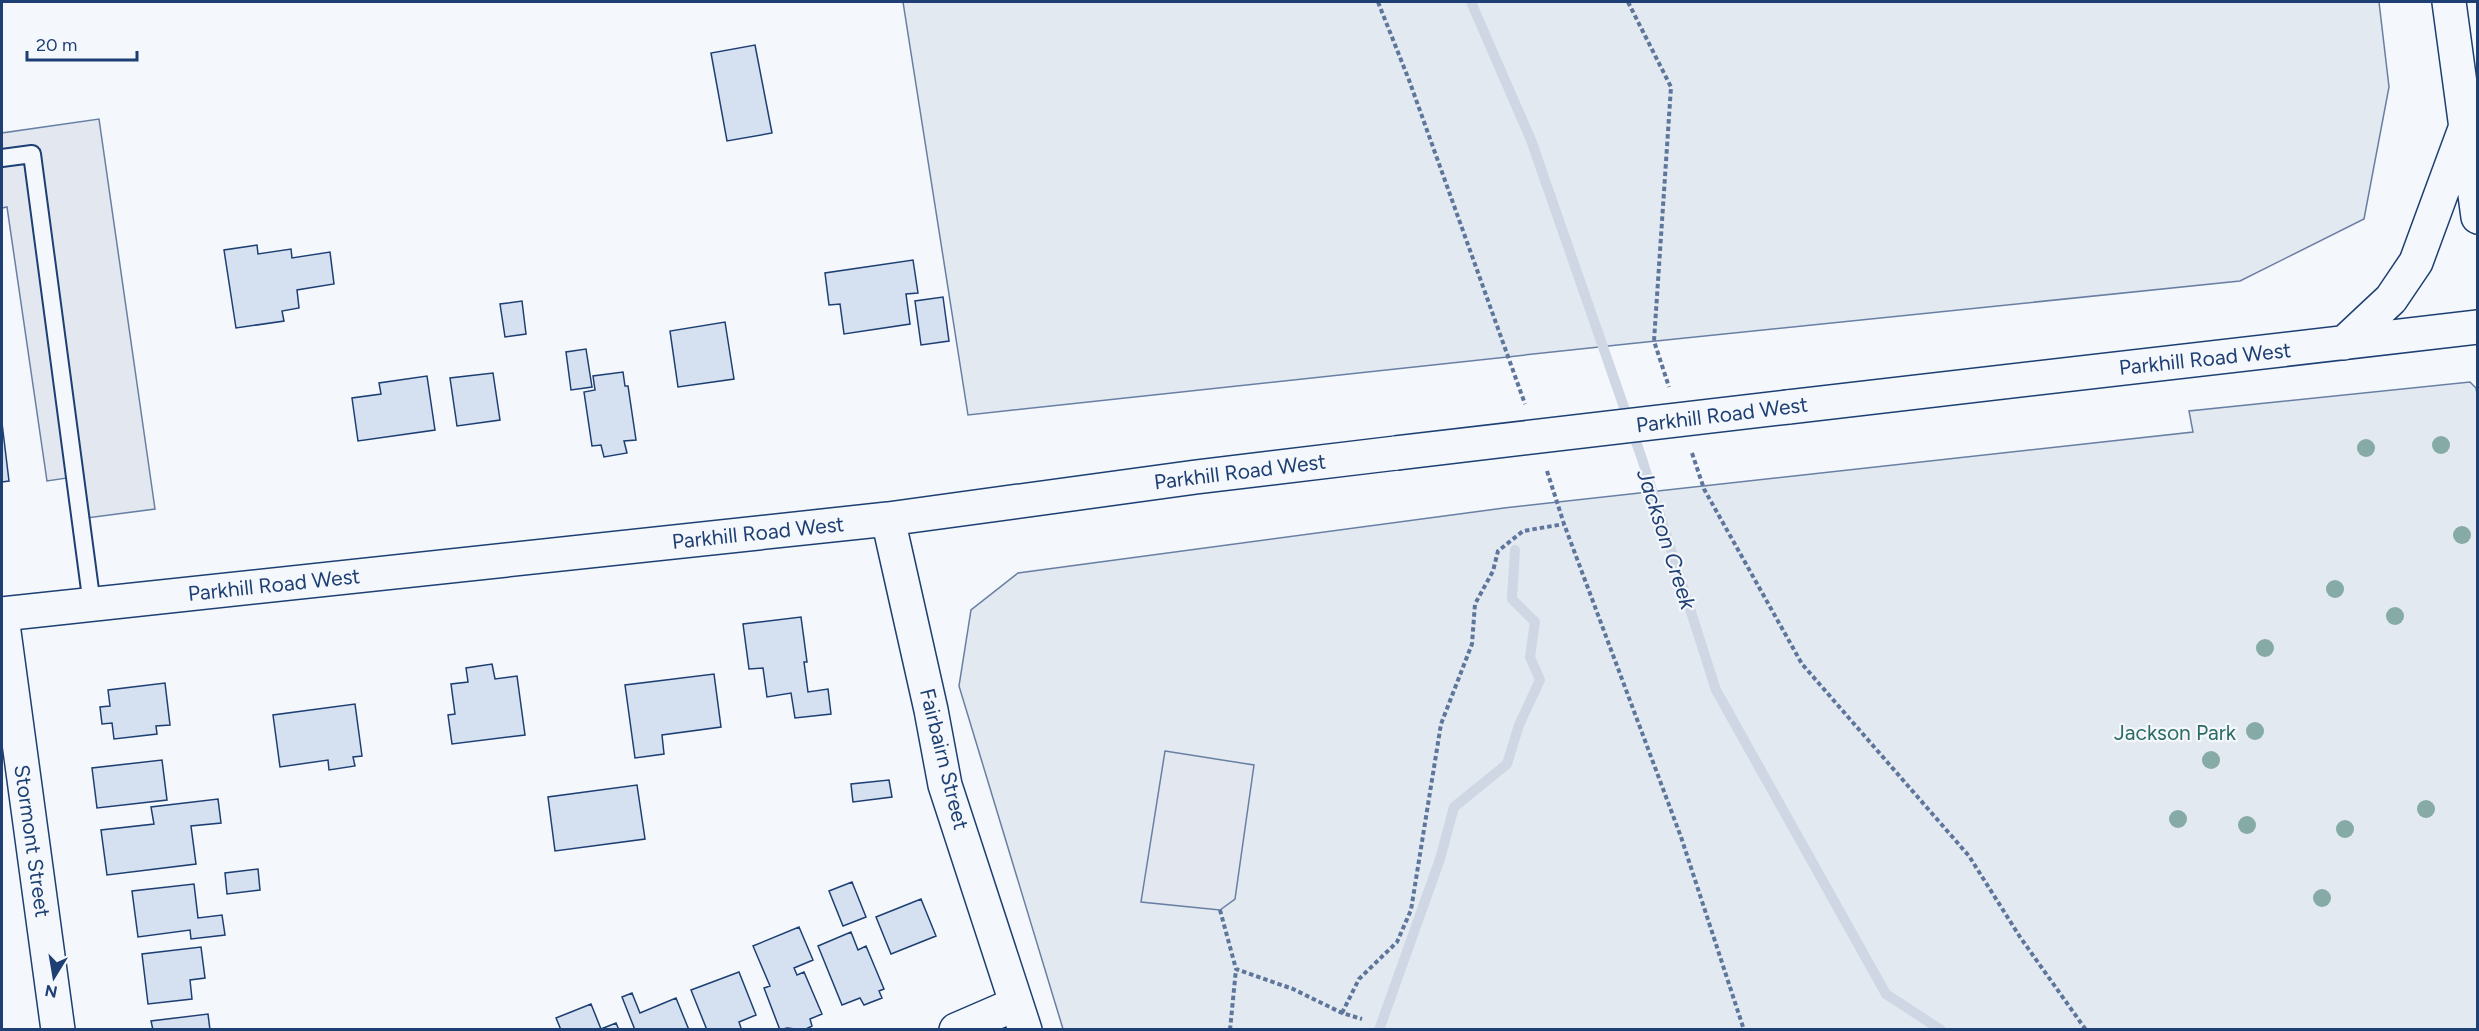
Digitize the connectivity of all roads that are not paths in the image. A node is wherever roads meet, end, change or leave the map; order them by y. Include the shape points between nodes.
1 (2449, 2) edge
2 (2466, 126) junction
3 (2, 158) edge
4 (2478, 217) edge
5 (2478, 327) edge
6 (2344, 344) junction
7 (888, 519) junction
8 (92, 605) junction
9 (2, 616) edge
10 (1021, 1017) edge
11 (58, 1029) edge
12 (956, 1029) edge

1 - 2 main road
2 - 4 main road
2 - 6 main road via 2416,262 2391,299
3 - 8 lane via 32,154
5 - 6 main road, Parkhill Road West
6 - 7 main road, Parkhill Road West, bridge via 1196,477
7 - 8 main road, Parkhill Road West
7 - 10 main road, Fairbairn Street via 945,785
8 - 9 main road, Parkhill Road West
9 - 11 main road, Stormont Street
10 - 12 main road

